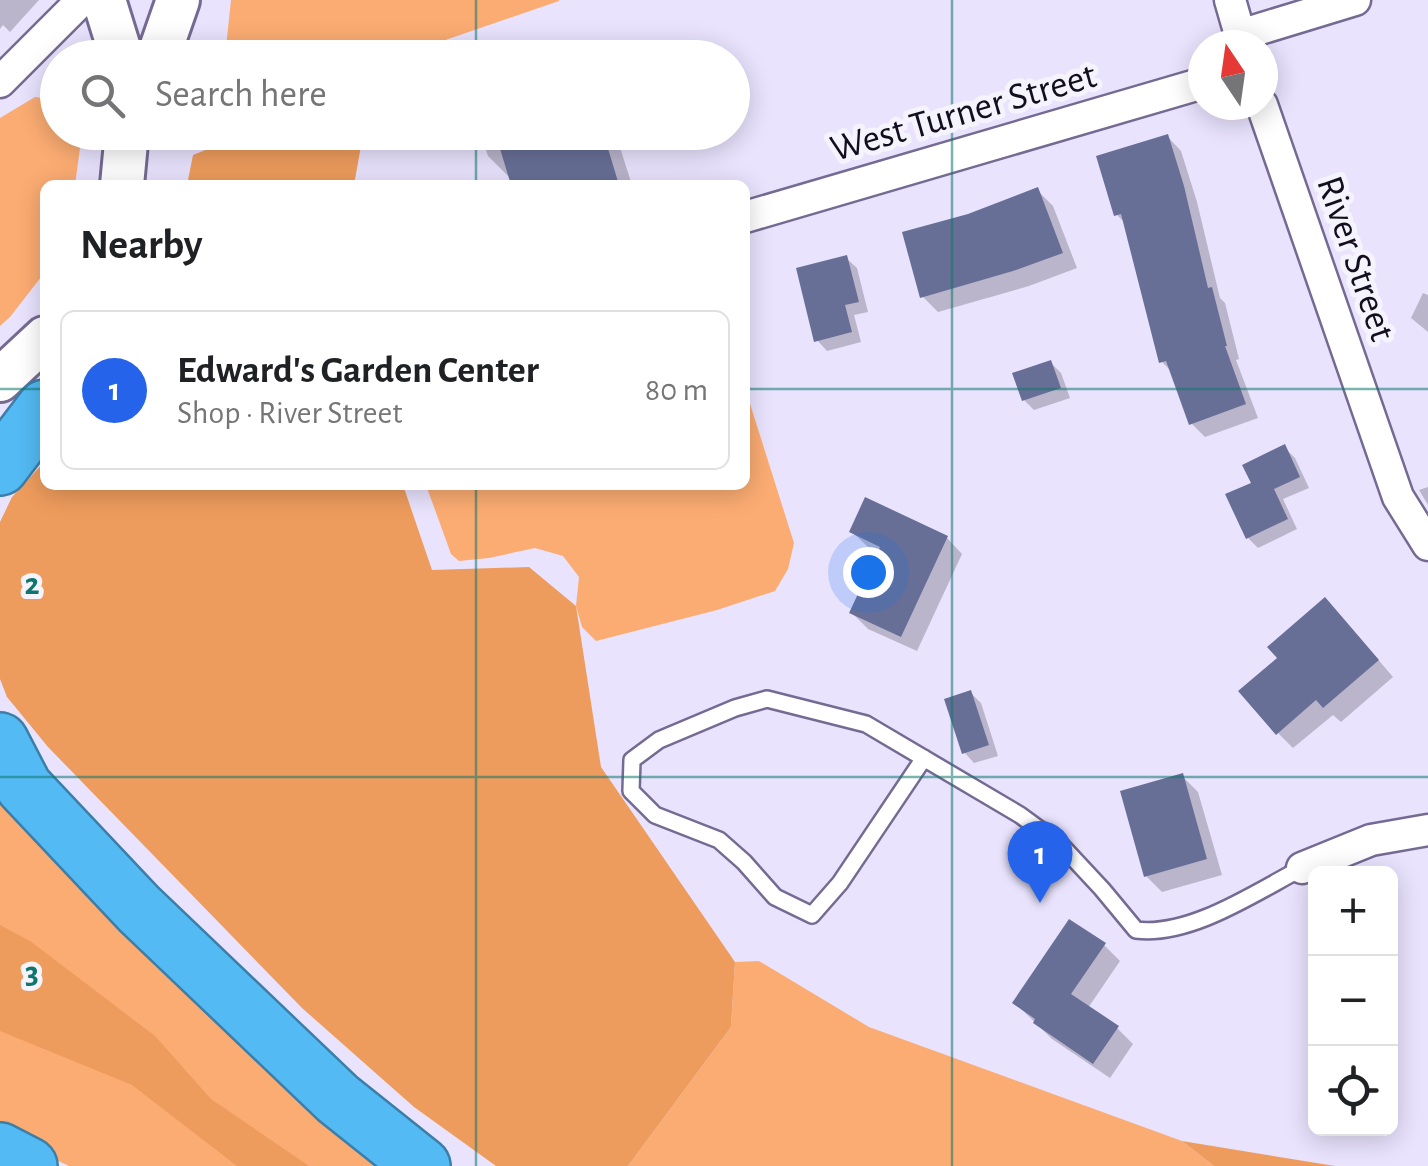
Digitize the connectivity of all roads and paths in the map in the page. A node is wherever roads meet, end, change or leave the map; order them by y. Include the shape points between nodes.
1 (82, 0) edge
2 (104, 0) edge
3 (126, 0) edge
4 (178, 0) edge
5 (1230, 0) edge
6 (1355, 0) edge
7 (1238, 30) edge
8 (1270, 30) edge
9 (42, 40) edge
10 (116, 40) edge
11 (138, 40) edge
12 (164, 40) edge
13 (40, 42) edge
14 (0, 82) edge
15 (1188, 87) edge
16 (1267, 120) edge
17 (131, 150) edge
18 (146, 150) edge
19 (138, 180) edge
20 (139, 180) edge
21 (750, 215) edge
22 (40, 343) edge
23 (0, 380) edge
24 (40, 401) edge
25 (40, 415) edge
26 (0, 437) edge
27 (0, 467) edge
28 (1428, 545) edge
29 (924, 758) junction
30 (8, 763) edge
31 (1428, 830) edge
32 (1302, 868) joint
33 (0, 1151) edge
34 (30, 1166) edge
35 (422, 1166) edge

1 - 9 street
2 - 10 main road
3 - 11 main road
4 - 12 main road
5 - 7 street
6 - 8 street
13 - 14 street
15 - 21 street, West Turner Street
16 - 28 street, River Street via 1398,497
17 - 19 main road
18 - 20 main road
22 - 23 main road
24 - 26 main road
25 - 27 highway
29 - 29 lane via 866,724 767,699 659,740 632,760 632,791 655,815 719,840 775,897 812,915
29 - 32 lane via 1061,845 1136,930 1200,920
30 - 35 highway via 140,909 258,1025
31 - 32 street via 1371,840
33 - 34 highway

